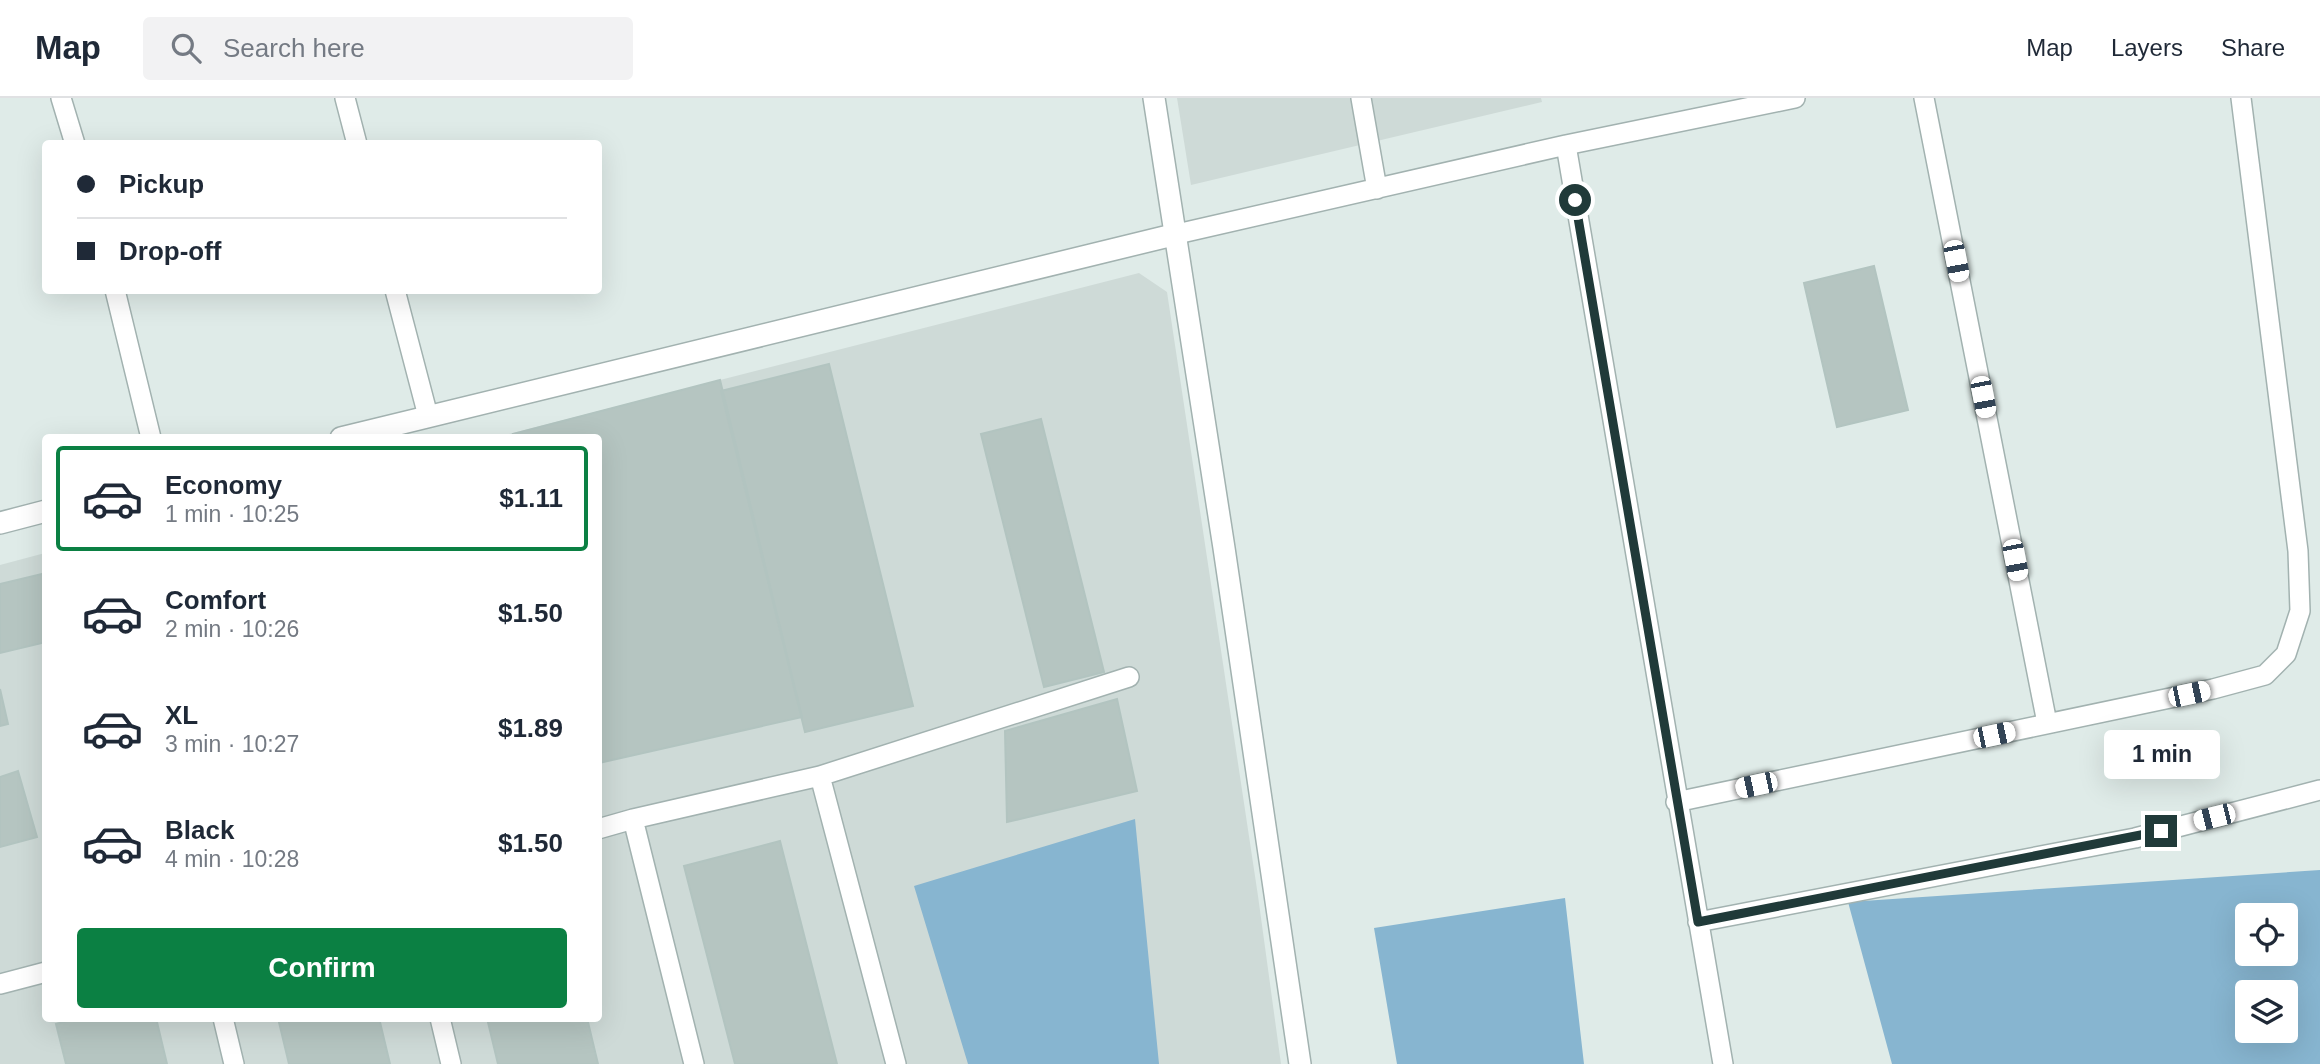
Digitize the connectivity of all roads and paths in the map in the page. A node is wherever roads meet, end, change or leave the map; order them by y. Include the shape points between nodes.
1 (61, 98) edge
2 (345, 98) edge
3 (1154, 98) edge
4 (1361, 98) edge
5 (1795, 98) edge
6 (1924, 98) edge
7 (2241, 98) edge
8 (74, 140) edge
9 (356, 140) edge
10 (1566, 145) junction
11 (1377, 188) junction
12 (1177, 234) junction
13 (116, 294) edge
14 (396, 294) edge
15 (428, 416) junction
16 (150, 434) edge
17 (357, 434) edge
18 (42, 512) edge
19 (0, 523) edge
20 (1129, 677) dead end
21 (2047, 723) junction
22 (820, 776) junction
23 (2320, 790) edge
24 (1676, 802) junction
25 (633, 819) junction
26 (602, 828) edge
27 (1698, 922) junction
28 (42, 973) edge
29 (0, 984) edge
30 (224, 1022) edge
31 (441, 1022) edge
32 (234, 1064) edge
33 (451, 1064) edge
34 (694, 1064) edge
35 (896, 1064) edge
36 (1300, 1064) edge
37 (1723, 1064) edge

1 - 8 lane
2 - 9 lane
3 - 12 street
4 - 11 lane
5 - 10 lane
6 - 21 lane
7 - 21 lane via 2298,551 2300,611 2286,654 2265,675
10 - 11 lane
10 - 24 lane
11 - 12 lane
12 - 15 street
12 - 36 street
13 - 16 lane
14 - 15 lane
15 - 17 street
18 - 19 street
20 - 22 lane
21 - 24 lane
22 - 25 lane
22 - 35 lane
23 - 27 lane via 2135,838
24 - 27 lane
25 - 26 lane
25 - 34 lane
27 - 37 lane
28 - 29 lane
30 - 32 lane
31 - 33 lane

